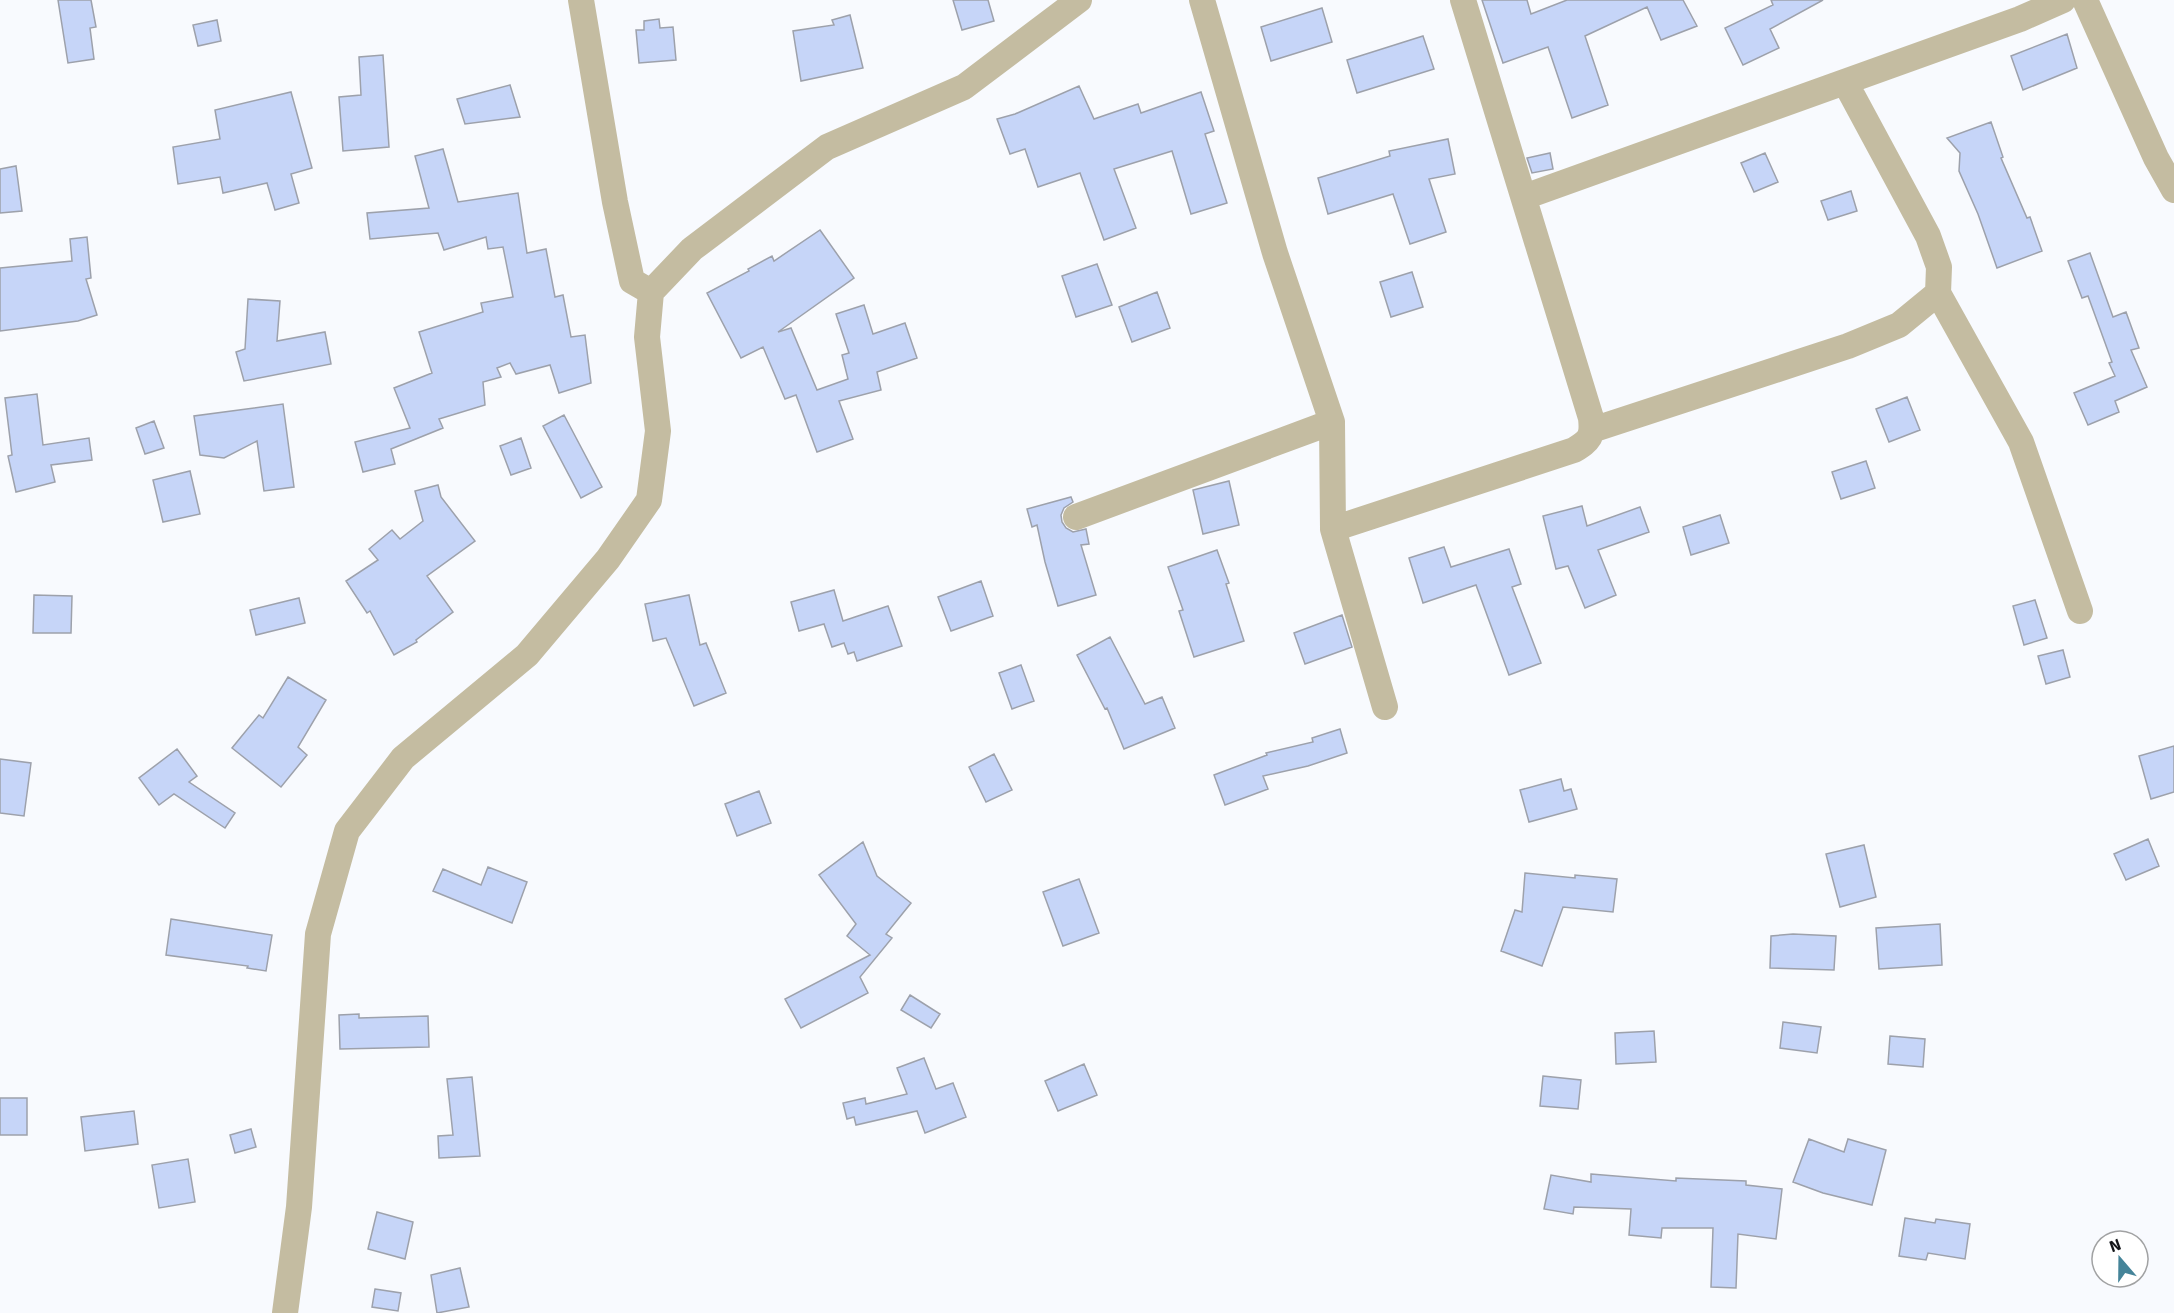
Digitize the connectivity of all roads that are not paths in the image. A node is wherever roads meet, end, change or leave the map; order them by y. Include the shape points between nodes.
1 (581, 0) edge
2 (1079, 0) edge
3 (1202, 0) edge
4 (1463, 0) edge
5 (2063, 0) edge
6 (2085, 0) edge
7 (1845, 82) junction
8 (2174, 190) edge
9 (1524, 197) junction
10 (651, 292) junction
11 (1938, 293) junction
12 (1332, 422) junction
13 (1592, 430) junction
14 (1076, 517) dead end
15 (1333, 529) junction
16 (2080, 611) dead end
17 (1385, 707) dead end
18 (285, 1313) edge

1 - 10 street via 632,281
2 - 10 street via 964,87 827,147 692,249
3 - 12 street via 1275,253
4 - 9 street
5 - 7 street
6 - 8 street
7 - 9 street
7 - 11 street via 1928,236 1939,267
9 - 13 street
10 - 18 street via 647,337 658,431 649,500 608,559 527,655 403,758 347,831 318,934 299,1207
11 - 13 street via 1899,325 1848,346
11 - 16 street via 2021,442
12 - 14 street
12 - 15 street
13 - 15 street via 1588,441 1574,450
15 - 17 street

